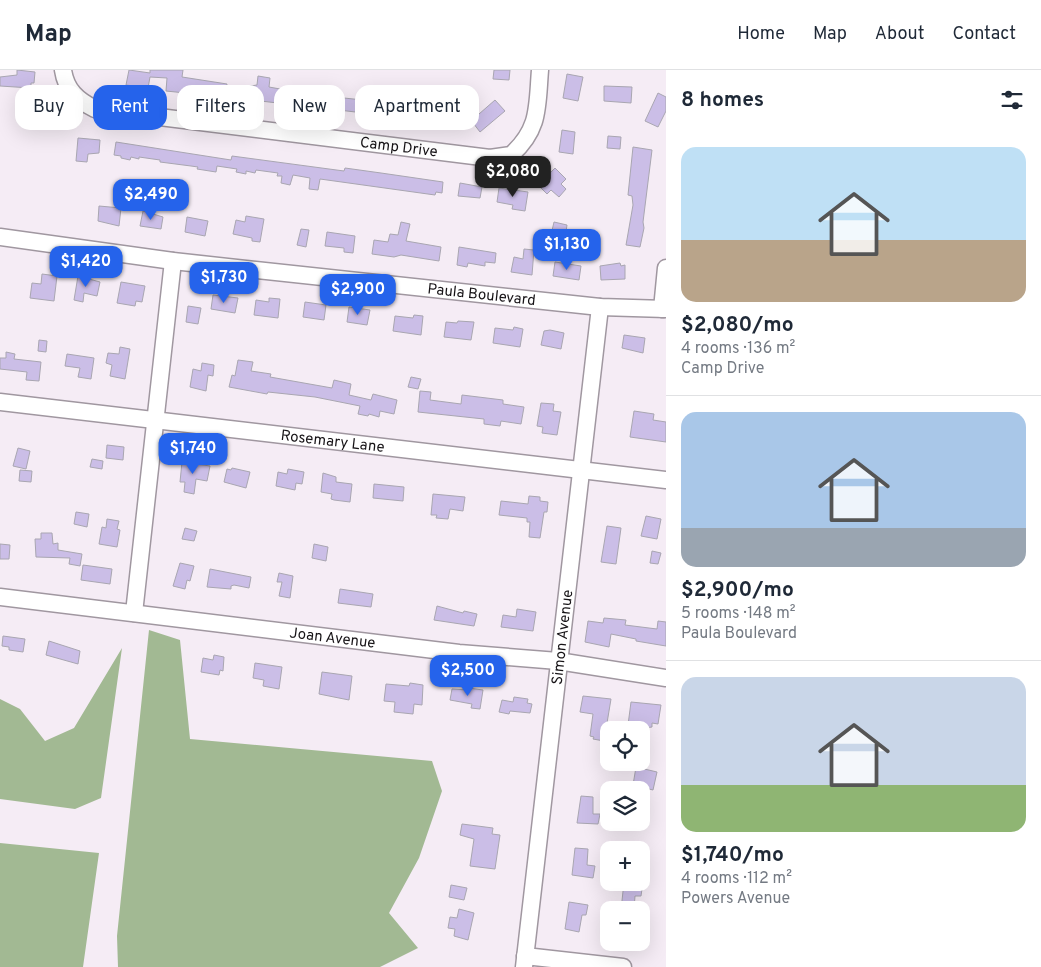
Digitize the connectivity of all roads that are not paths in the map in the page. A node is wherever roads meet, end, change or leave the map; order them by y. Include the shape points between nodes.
1 (63, 70) edge
2 (540, 70) edge
3 (0, 237) edge
4 (174, 261) junction
5 (666, 268) edge
6 (600, 307) junction
7 (664, 309) edge
8 (0, 402) edge
9 (157, 422) junction
10 (580, 470) junction
11 (666, 480) edge
12 (0, 597) edge
13 (134, 613) junction
14 (558, 661) junction
15 (666, 678) edge
16 (524, 962) edge
17 (623, 967) edge

1 - 2 street, Camp Drive via 68,89 80,102 95,109 490,158 511,155 532,133
3 - 4 street, Paula Boulevard
4 - 6 street, Paula Boulevard
4 - 9 street
5 - 7 street
6 - 7 street, Paula Boulevard
6 - 10 street, Simon Avenue
8 - 9 street, Rosemary Lane
9 - 10 street, Rosemary Lane
9 - 13 street
10 - 11 street, Rosemary Lane
10 - 14 street, Simon Avenue
12 - 13 street, Joan Avenue
13 - 14 street, Joan Avenue via 459,653
14 - 15 street, Joan Avenue
14 - 16 street, Simon Avenue
16 - 17 street

